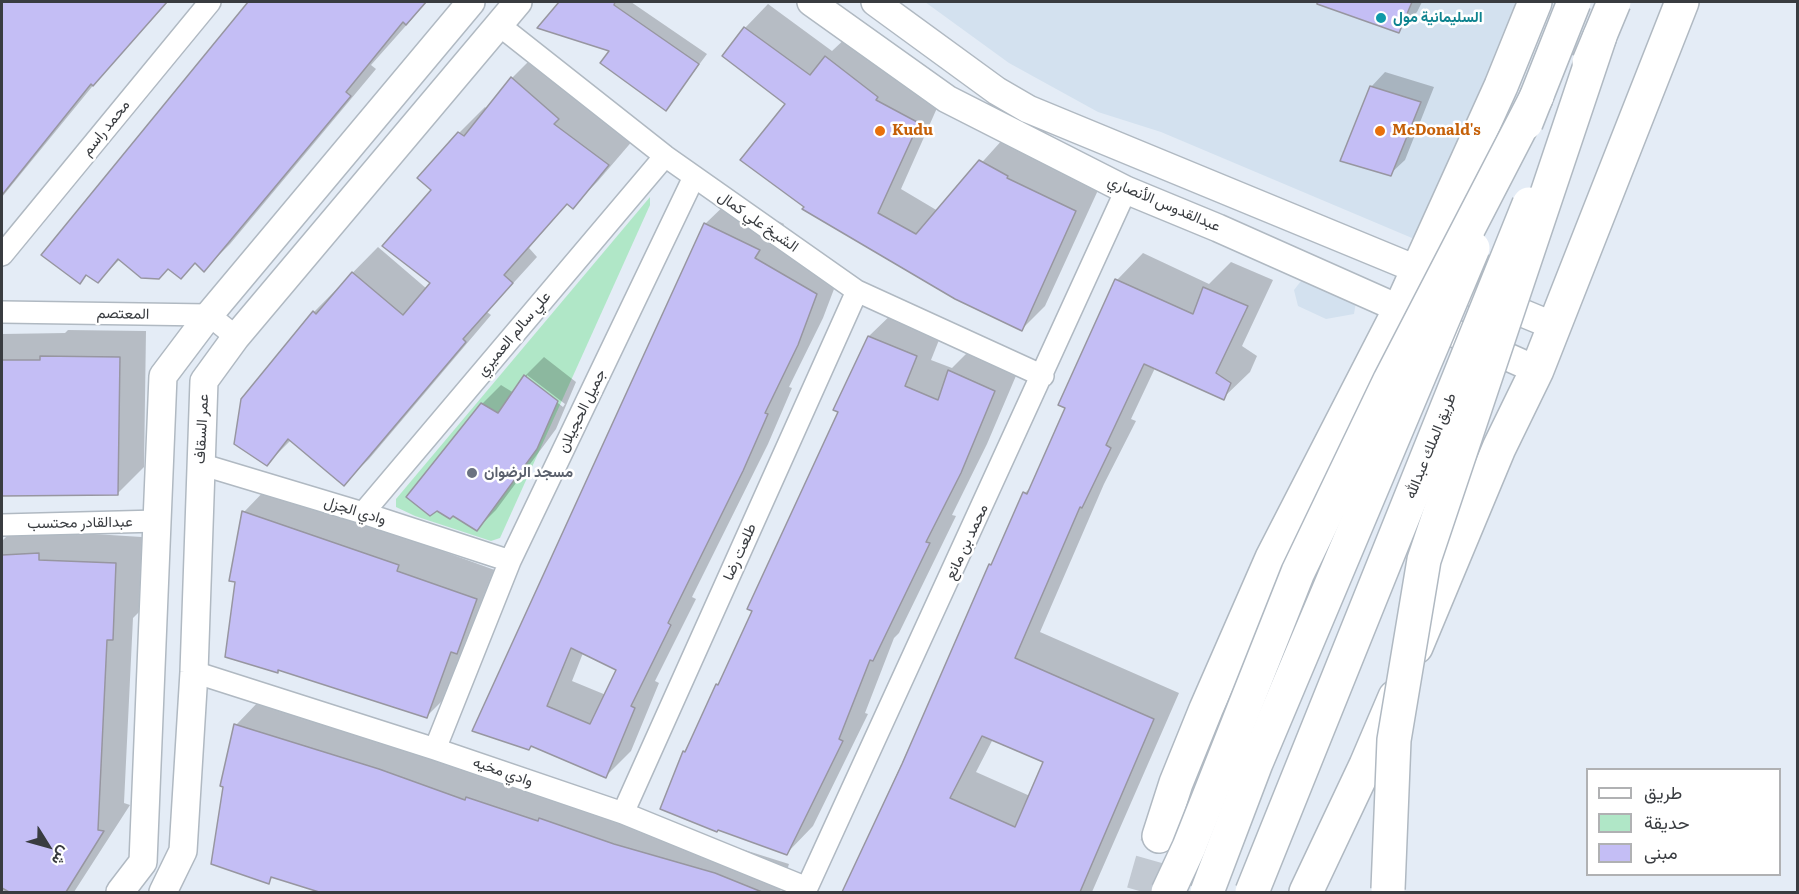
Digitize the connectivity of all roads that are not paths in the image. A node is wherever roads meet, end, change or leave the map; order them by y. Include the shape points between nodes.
1 (210, 2) edge
2 (471, 2) edge
3 (518, 2) edge
4 (811, 2) edge
5 (875, 2) edge
6 (1535, 2) edge
7 (1574, 2) edge
8 (1614, 2) edge
9 (1679, 8) edge
10 (499, 25) junction
11 (1600, 36) junction
12 (1537, 96) junction
13 (665, 156) junction
14 (694, 177) junction
15 (1126, 190) junction
16 (2, 255) edge
17 (1418, 270) junction
18 (857, 291) junction
19 (1400, 309) junction
20 (2, 312) edge
21 (209, 315) junction
22 (1554, 326) junction
23 (236, 337) junction
24 (1537, 370) junction
25 (1043, 376) junction
26 (200, 464) junction
27 (363, 513) junction
28 (158, 521) junction
29 (2, 525) edge
30 (510, 561) junction
31 (194, 672) junction
32 (435, 749) junction
33 (623, 813) junction
34 (1159, 836) tunnel mouth
35 (1388, 889) dead end
36 (806, 890) edge
37 (120, 892) edge
38 (166, 892) edge
39 (1168, 892) edge
40 (1207, 892) edge
41 (1252, 892) edge
42 (1306, 892) edge

1 - 16 street, محمد راسم
2 - 21 street
3 - 10 street, عمر السقاف
4 - 15 street, عبدالقدوس الأنصاري via 947,99
5 - 17 street via 1028,109
6 - 17 main road
7 - 12 main road, bridge
8 - 11 main road, طريق الملك عبدالله, bridge
9 - 22 main road
10 - 13 street, الشيخ علي كمال
10 - 23 street, عمر السقاف
11 - 35 main road, bridge via 1425,560 1394,740
11 - 41 main road, طريق الملك عبدالله, bridge via 1474,336
12 - 39 main road, bridge via 1390,380 1298,572
12 - 40 main road, bridge via 1261,752
13 - 14 street, الشيخ علي كمال
13 - 27 street, علي سالم العميري
14 - 18 street, الشيخ علي كمال
14 - 30 street, جميل الحجيلان
15 - 19 street, عبدالقدوس الأنصاري
15 - 25 street, محمد بن مانع
17 - 19 main road
17 - 22 street
18 - 25 street, الشيخ علي كمال
18 - 33 street, طلعت رضا
19 - 24 street, عبدالقدوس الأنصاري
19 - 34 main road via 1272,558 1202,719
20 - 21 street, المعتصم
21 - 23 street
21 - 28 street via 163,376
22 - 24 main road
23 - 26 street, عمر السقاف via 204,381
24 - 42 main road via 1499,448 1366,765
25 - 36 street, محمد بن مانع
26 - 27 street, وادي الجزل
26 - 31 street, عمر السقاف
27 - 30 street, وادي الجزل
28 - 29 street, عبدالقادر محتسب
28 - 37 street via 143,862
30 - 32 street, جميل الحجيلان
31 - 32 street, وادي مخيه
31 - 38 street, عمر السقاف via 183,851
32 - 33 street, وادي مخيه
33 - 36 street, وادي مخيه

